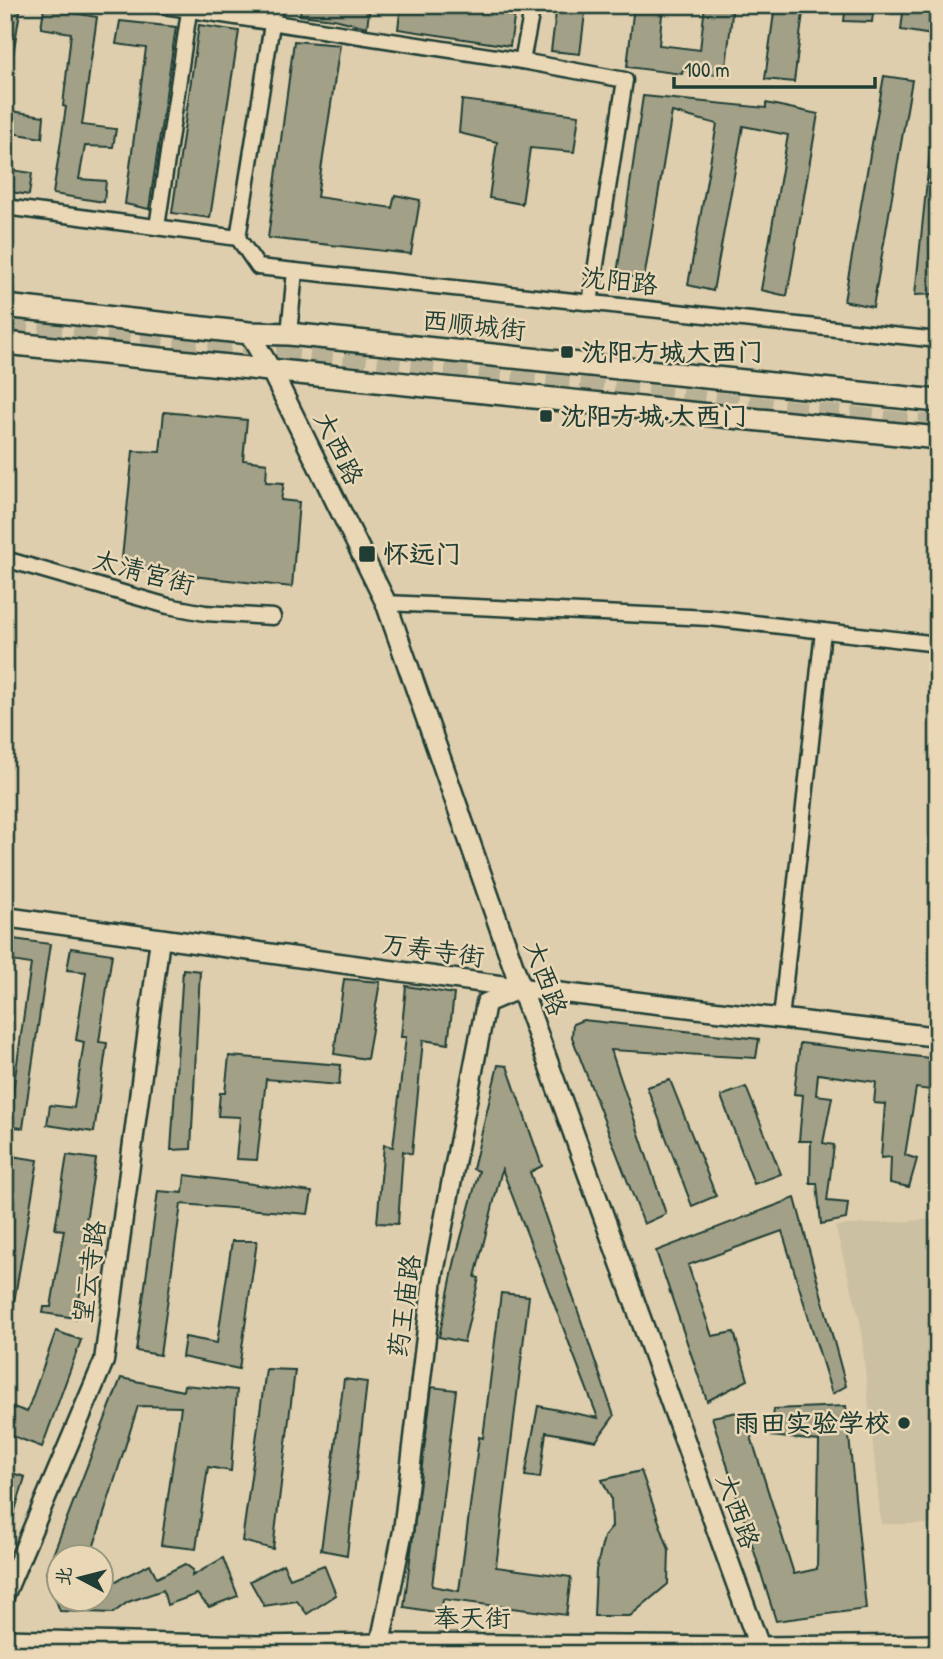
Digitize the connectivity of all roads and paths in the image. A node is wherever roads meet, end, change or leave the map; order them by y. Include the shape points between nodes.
1 (158, 5) edge
2 (275, 5) edge
3 (533, 5) edge
4 (190, 8) edge
5 (272, 22) junction
6 (522, 61) junction
7 (5, 207) edge
8 (157, 226) junction
9 (238, 238) junction
10 (295, 271) junction
11 (590, 303) junction
12 (5, 306) edge
13 (249, 333) junction
14 (289, 334) junction
15 (938, 340) edge
16 (5, 343) edge
17 (272, 372) junction
18 (938, 401) edge
19 (938, 438) edge
20 (5, 559) edge
21 (386, 603) junction
22 (273, 617) dead end
23 (823, 631) junction
24 (938, 644) edge
25 (5, 917) edge
26 (160, 939) junction
27 (521, 988) junction
28 (781, 1019) junction
29 (938, 1037) edge
30 (5, 1594) edge
31 (5, 1640) edge
32 (938, 1645) edge
33 (378, 1649) edge
34 (761, 1650) edge

1 - 4 street
2 - 5 street
3 - 6 street
4 - 5 street
4 - 8 street
5 - 6 street
5 - 9 street
6 - 11 street via 625,80
7 - 8 street
8 - 9 street
9 - 10 street, 沈阳路 via 258,267
10 - 11 street, 沈阳路
10 - 14 street
11 - 15 street, 沈阳路
12 - 13 main road, 西顺城街
13 - 14 main road, 西顺城街
13 - 17 main road, 大西路
14 - 18 main road, 西顺城街
16 - 17 main road
17 - 19 main road
17 - 21 main road, 大西路
20 - 22 street, 太清宫街 via 168,606
21 - 23 street via 710,618
21 - 27 main road, 大西路
23 - 24 street
23 - 28 street
25 - 26 street, 万寿寺街
26 - 27 street, 万寿寺街
26 - 30 street, 望云寺路 via 104,1361
27 - 28 street, 万寿寺街
27 - 33 street, 药王庙路 via 486,1003 433,1278 403,1531
27 - 34 main road, 大西路
28 - 29 street, 万寿寺街
31 - 33 main road, 奉天街
32 - 34 main road, 奉天街
33 - 34 main road, 奉天街

